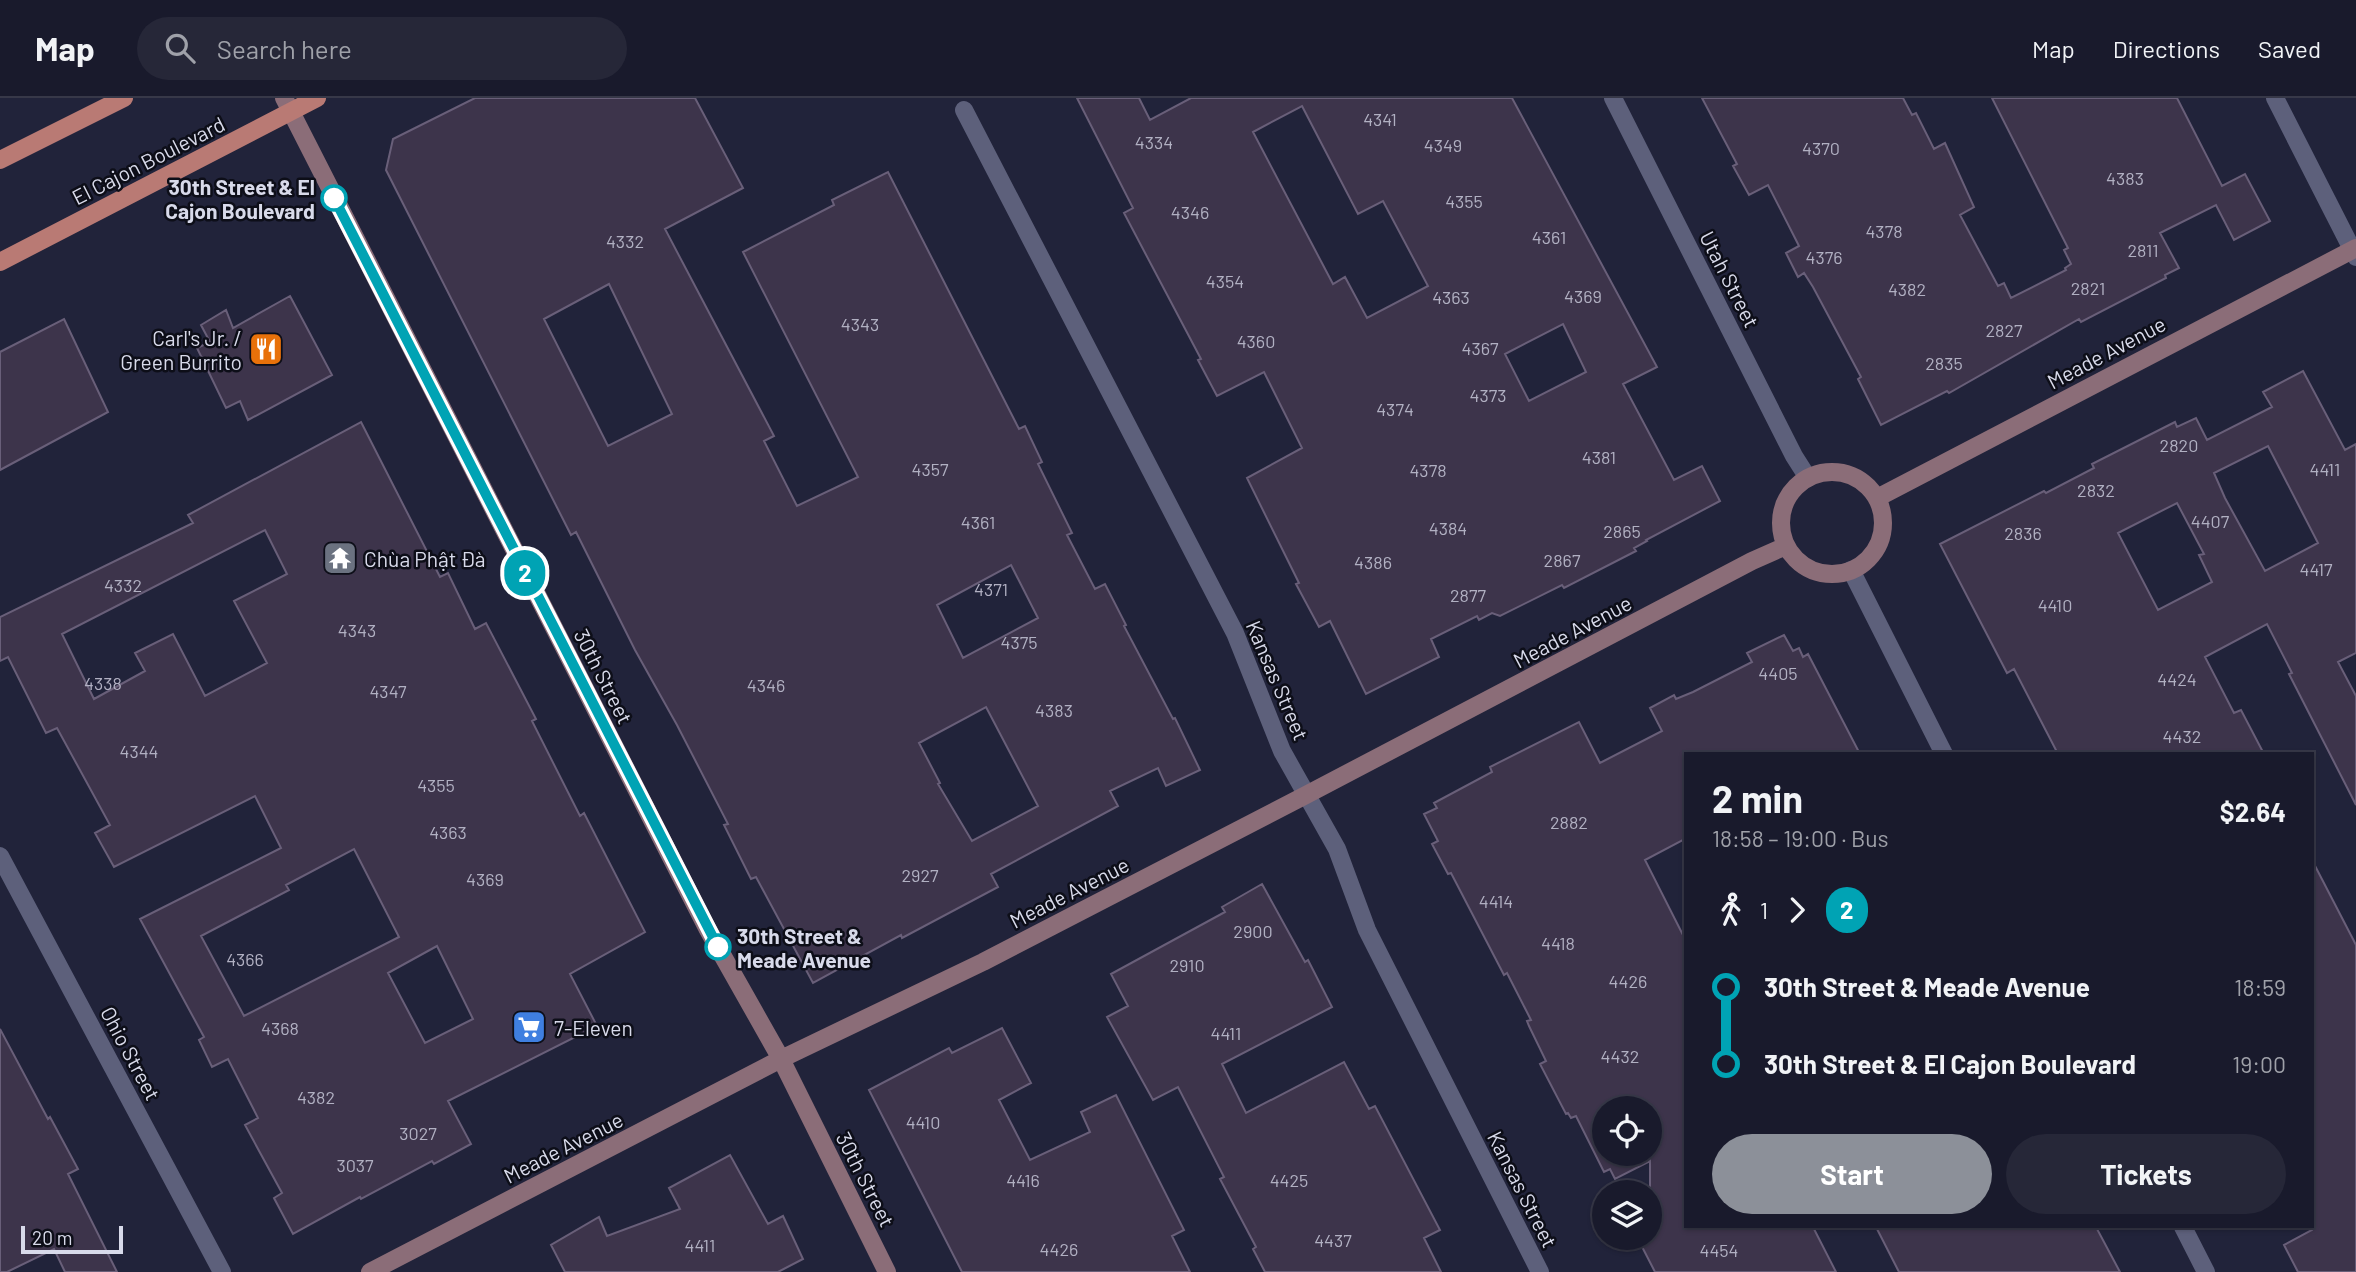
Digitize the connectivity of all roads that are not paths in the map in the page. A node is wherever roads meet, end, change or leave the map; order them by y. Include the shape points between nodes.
1 (124, 98) edge
2 (317, 98) edge
3 (1613, 98) edge
4 (2275, 98) edge
5 (288, 105) edge
6 (964, 110) dead end
7 (0, 160) edge
8 (2355, 252) edge
9 (0, 262) edge
10 (1808, 478) junction
11 (1877, 498) junction
12 (1786, 546) junction
13 (1851, 570) junction
14 (1943, 752) edge
15 (1306, 796) junction
16 (0, 856) edge
17 (781, 1059) junction
18 (2184, 1228) edge
19 (222, 1272) edge
20 (370, 1272) edge
21 (887, 1272) edge
22 (1540, 1272) edge
23 (2206, 1272) edge

1 - 7 main road
2 - 5 main road, El Cajon Boulevard
3 - 10 street, Utah Street
4 - 8 street
5 - 9 main road, El Cajon Boulevard
5 - 17 main road, 30th Street via 707,928
6 - 15 street, Kansas Street via 1235,633 1282,751
8 - 11 main road, Meade Avenue
10 - 11 main road via 1820,473 1847,474
10 - 12 main road via 1788,496 1783,508
11 - 13 main road via 1883,526 1880,540 1873,553
12 - 13 main road via 1795,558 1821,573
12 - 15 main road, Meade Avenue
13 - 14 street
15 - 17 main road, Meade Avenue
15 - 22 street, Kansas Street via 1337,849 1367,930
16 - 19 street, Ohio Street
17 - 20 main road, Meade Avenue
17 - 21 main road, 30th Street
18 - 23 street

